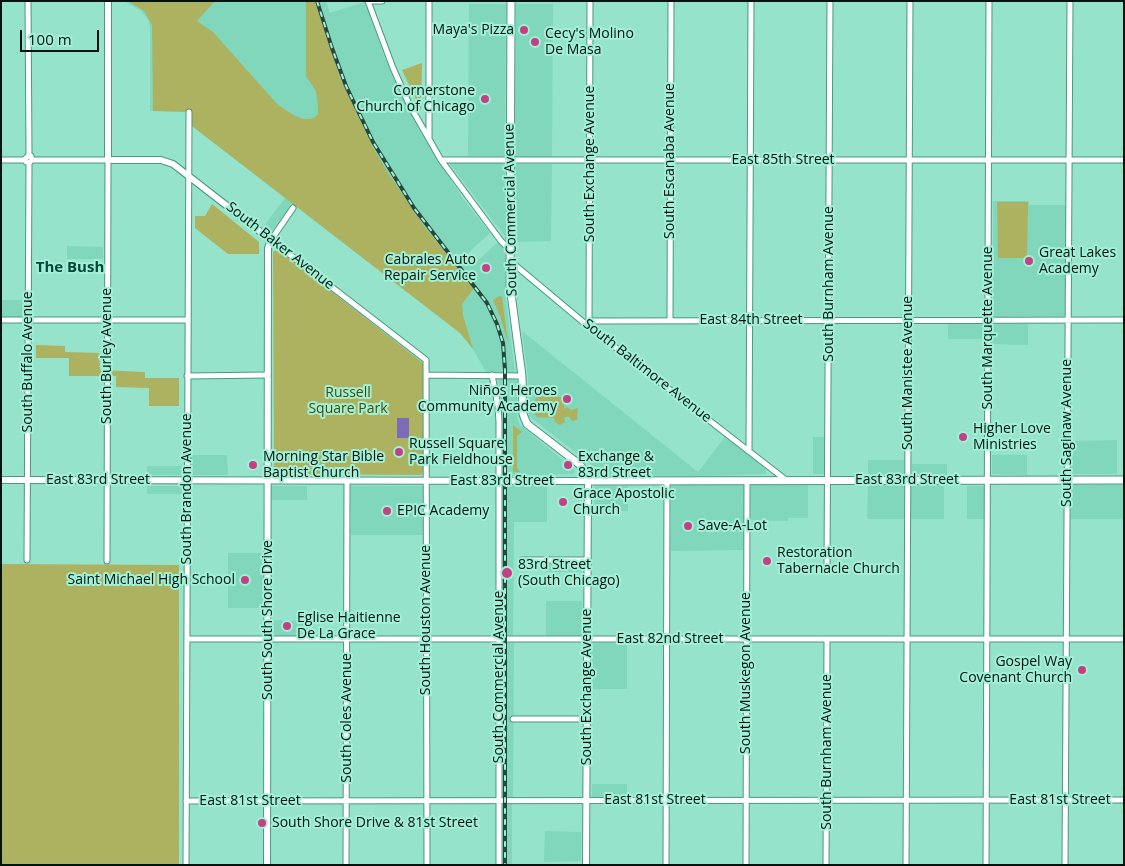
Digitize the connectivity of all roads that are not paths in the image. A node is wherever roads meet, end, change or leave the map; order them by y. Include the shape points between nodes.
1 (28, 1) edge
2 (108, 1) edge
3 (368, 1) edge
4 (372, 1) edge
5 (382, 1) edge
6 (429, 1) edge
7 (511, 1) edge
8 (590, 1) edge
9 (671, 1) edge
10 (751, 1) edge
11 (830, 1) edge
12 (910, 1) edge
13 (989, 1) edge
14 (1070, 1) edge
15 (189, 112) dead end
16 (429, 139) junction
17 (1, 160) edge
18 (28, 160) junction
19 (108, 160) junction
20 (441, 160) junction
21 (510, 160) junction
22 (590, 160) junction
23 (670, 160) junction
24 (750, 160) junction
25 (830, 160) junction
26 (910, 160) junction
27 (989, 160) junction
28 (1069, 160) junction
29 (1124, 160) edge
30 (189, 174) junction
31 (294, 208) dead end
32 (271, 240) junction
33 (509, 249) junction
34 (509, 260) junction
35 (1, 320) edge
36 (28, 320) junction
37 (107, 320) junction
38 (188, 320) junction
39 (589, 320) junction
40 (670, 320) junction
41 (749, 320) junction
42 (828, 320) junction
43 (908, 320) junction
44 (988, 320) junction
45 (1068, 320) junction
46 (1124, 320) edge
47 (589, 327) junction
48 (268, 375) junction
49 (426, 375) junction
50 (492, 375) junction
51 (187, 376) junction
52 (522, 376) junction
53 (749, 450) junction
54 (1, 480) edge
55 (27, 480) junction
56 (107, 480) junction
57 (187, 480) junction
58 (268, 480) junction
59 (499, 480) junction
60 (828, 480) junction
61 (908, 480) junction
62 (987, 480) junction
63 (1067, 480) junction
64 (1124, 480) edge
65 (347, 481) junction
66 (426, 481) junction
67 (588, 481) junction
68 (667, 481) junction
69 (747, 481) junction
70 (787, 481) junction
71 (27, 560) dead end
72 (522, 560) dead end
73 (588, 560) junction
74 (107, 561) dead end
75 (827, 567) dead end
76 (186, 639) junction
77 (347, 639) junction
78 (426, 639) junction
79 (498, 639) junction
80 (587, 639) junction
81 (907, 639) junction
82 (986, 639) junction
83 (1066, 639) junction
84 (1124, 639) edge
85 (268, 640) junction
86 (666, 640) junction
87 (746, 640) junction
88 (827, 640) junction
89 (513, 719) dead end
90 (587, 719) junction
91 (347, 800) junction
92 (427, 800) junction
93 (499, 800) junction
94 (587, 800) junction
95 (667, 800) junction
96 (746, 800) junction
97 (826, 800) junction
98 (906, 800) junction
99 (986, 800) junction
100 (1066, 800) junction
101 (1124, 800) edge
102 (186, 801) junction
103 (267, 801) junction
104 (186, 865) edge
105 (267, 865) edge
106 (346, 865) edge
107 (427, 865) edge
108 (499, 865) edge
109 (586, 865) edge
110 (666, 865) edge
111 (746, 865) edge
112 (826, 865) edge
113 (906, 865) edge
114 (986, 865) edge
115 (1065, 865) edge

1 - 18 street, South Buffalo Avenue
2 - 19 street, South Burley Avenue
3 - 16 street via 392,68
4 - 5 street
6 - 16 street
7 - 21 main road, South Commercial Avenue
8 - 22 street, South Exchange Avenue
9 - 23 street, South Escanaba Avenue
10 - 24 street
11 - 25 street, South Burnham Avenue
12 - 26 street, South Manistee Avenue
13 - 27 street, South Marquette Avenue
14 - 28 street, South Saginaw Avenue
15 - 30 street, South Brandon Avenue
16 - 20 street
17 - 18 street
18 - 19 street
18 - 36 street, South Buffalo Avenue
19 - 30 street, South Baker Avenue via 166,161
19 - 37 street, South Burley Avenue
20 - 21 street, East 85th Street
20 - 33 street
21 - 22 street, East 85th Street
21 - 33 main road, South Commercial Avenue
22 - 23 street, East 85th Street
22 - 39 street, South Exchange Avenue
23 - 24 street, East 85th Street
23 - 40 street, South Escanaba Avenue
24 - 25 street, East 85th Street
24 - 41 street
25 - 26 street, East 85th Street
25 - 42 street, South Burnham Avenue
26 - 27 street, East 85th Street
26 - 43 street, South Manistee Avenue
27 - 28 street, East 85th Street
27 - 44 street, South Marquette Avenue
28 - 29 street, East 85th Street
28 - 45 street, South Saginaw Avenue
30 - 32 street, South Baker Avenue
30 - 38 street, South Brandon Avenue
31 - 32 street
32 - 48 street, South South Shore Drive via 268,248
32 - 49 street, South Baker Avenue via 426,360
33 - 34 main road, South Commercial Avenue
34 - 47 street, South Baltimore Avenue
34 - 52 main road, South Commercial Avenue
35 - 36 street
36 - 37 street
36 - 55 street, South Buffalo Avenue
37 - 38 street
37 - 56 street, South Burley Avenue
38 - 51 street, South Brandon Avenue
39 - 40 street, East 84th Street
39 - 47 street, South Exchange Avenue
40 - 41 street, East 84th Street
41 - 42 street, East 84th Street
41 - 53 street
42 - 43 street, East 84th Street
42 - 60 street, South Burnham Avenue
43 - 44 street, East 84th Street
43 - 61 street, South Manistee Avenue
44 - 45 street, East 84th Street
44 - 62 street, South Marquette Avenue
45 - 46 street, East 84th Street
45 - 63 street, South Saginaw Avenue
47 - 53 street, South Baltimore Avenue
48 - 51 street
48 - 58 street, South South Shore Drive
49 - 50 street
49 - 66 street, South Houston Avenue
50 - 52 street
50 - 59 street, South Commercial Avenue via 499,415
51 - 57 street, South Brandon Avenue
52 - 67 main road, South Commercial Avenue via 524,418 531,428 579,464
53 - 70 street, South Baltimore Avenue
54 - 55 street, East 83rd Street
55 - 56 street, East 83rd Street
55 - 71 street, South Buffalo Avenue
56 - 57 street, East 83rd Street
56 - 74 street, South Burley Avenue
57 - 58 street, East 83rd Street
57 - 76 street, South Brandon Avenue
58 - 65 street, East 83rd Street
58 - 85 street, South South Shore Drive
59 - 66 street, East 83rd Street
59 - 67 street, East 83rd Street
59 - 79 street, South Commercial Avenue
60 - 61 main road, East 83rd Street
60 - 70 main road, East 83rd Street
60 - 75 street, South Burnham Avenue
61 - 62 main road, East 83rd Street
61 - 81 street, South Manistee Avenue
62 - 63 main road, East 83rd Street
62 - 82 street, South Marquette Avenue
63 - 64 main road, East 83rd Street
63 - 83 street, South Saginaw Avenue
65 - 66 street, East 83rd Street
65 - 77 street, South Coles Avenue
66 - 78 street, South Houston Avenue
67 - 68 main road, East 83rd Street
67 - 73 street, South Exchange Avenue
68 - 69 main road, East 83rd Street
68 - 86 street
69 - 70 main road, East 83rd Street
69 - 87 street, South Muskegon Avenue
72 - 73 street
73 - 80 street, South Exchange Avenue
76 - 85 street, East 82nd Street
76 - 102 street, South Brandon Avenue
77 - 78 street, East 82nd Street
77 - 85 street, East 82nd Street
77 - 91 street, South Coles Avenue
78 - 79 street, East 82nd Street
78 - 92 street, South Houston Avenue
79 - 80 street, East 82nd Street
79 - 93 street, South Commercial Avenue
80 - 86 street, East 82nd Street
80 - 90 street, South Exchange Avenue
81 - 82 street, East 82nd Street
81 - 88 street, East 82nd Street
81 - 98 street, South Manistee Avenue
82 - 83 street, East 82nd Street
82 - 99 street, South Marquette Avenue
83 - 84 street, East 82nd Street
83 - 100 street, South Saginaw Avenue
85 - 103 street, South South Shore Drive
86 - 87 street, East 82nd Street
86 - 95 street
87 - 88 street, East 82nd Street
87 - 96 street, South Muskegon Avenue
88 - 97 street, South Burnham Avenue
89 - 90 street
90 - 94 street, South Exchange Avenue
91 - 92 street, East 81st Street
91 - 103 street, East 81st Street
91 - 106 street, South Coles Avenue
92 - 93 street, East 81st Street
92 - 107 street, South Houston Avenue
93 - 94 street, East 81st Street
93 - 108 street, South Commercial Avenue
94 - 95 street, East 81st Street
94 - 109 street, South Exchange Avenue
95 - 96 street, East 81st Street
95 - 110 street
96 - 97 street, East 81st Street
96 - 111 street, South Muskegon Avenue
97 - 98 street, East 81st Street
97 - 112 street, South Burnham Avenue
98 - 99 street, East 81st Street
98 - 113 street, South Manistee Avenue
99 - 100 street, East 81st Street
99 - 114 street, South Marquette Avenue
100 - 101 street, East 81st Street
100 - 115 street, South Saginaw Avenue
102 - 103 street, East 81st Street
102 - 104 street, South Brandon Avenue
103 - 105 street, South South Shore Drive

